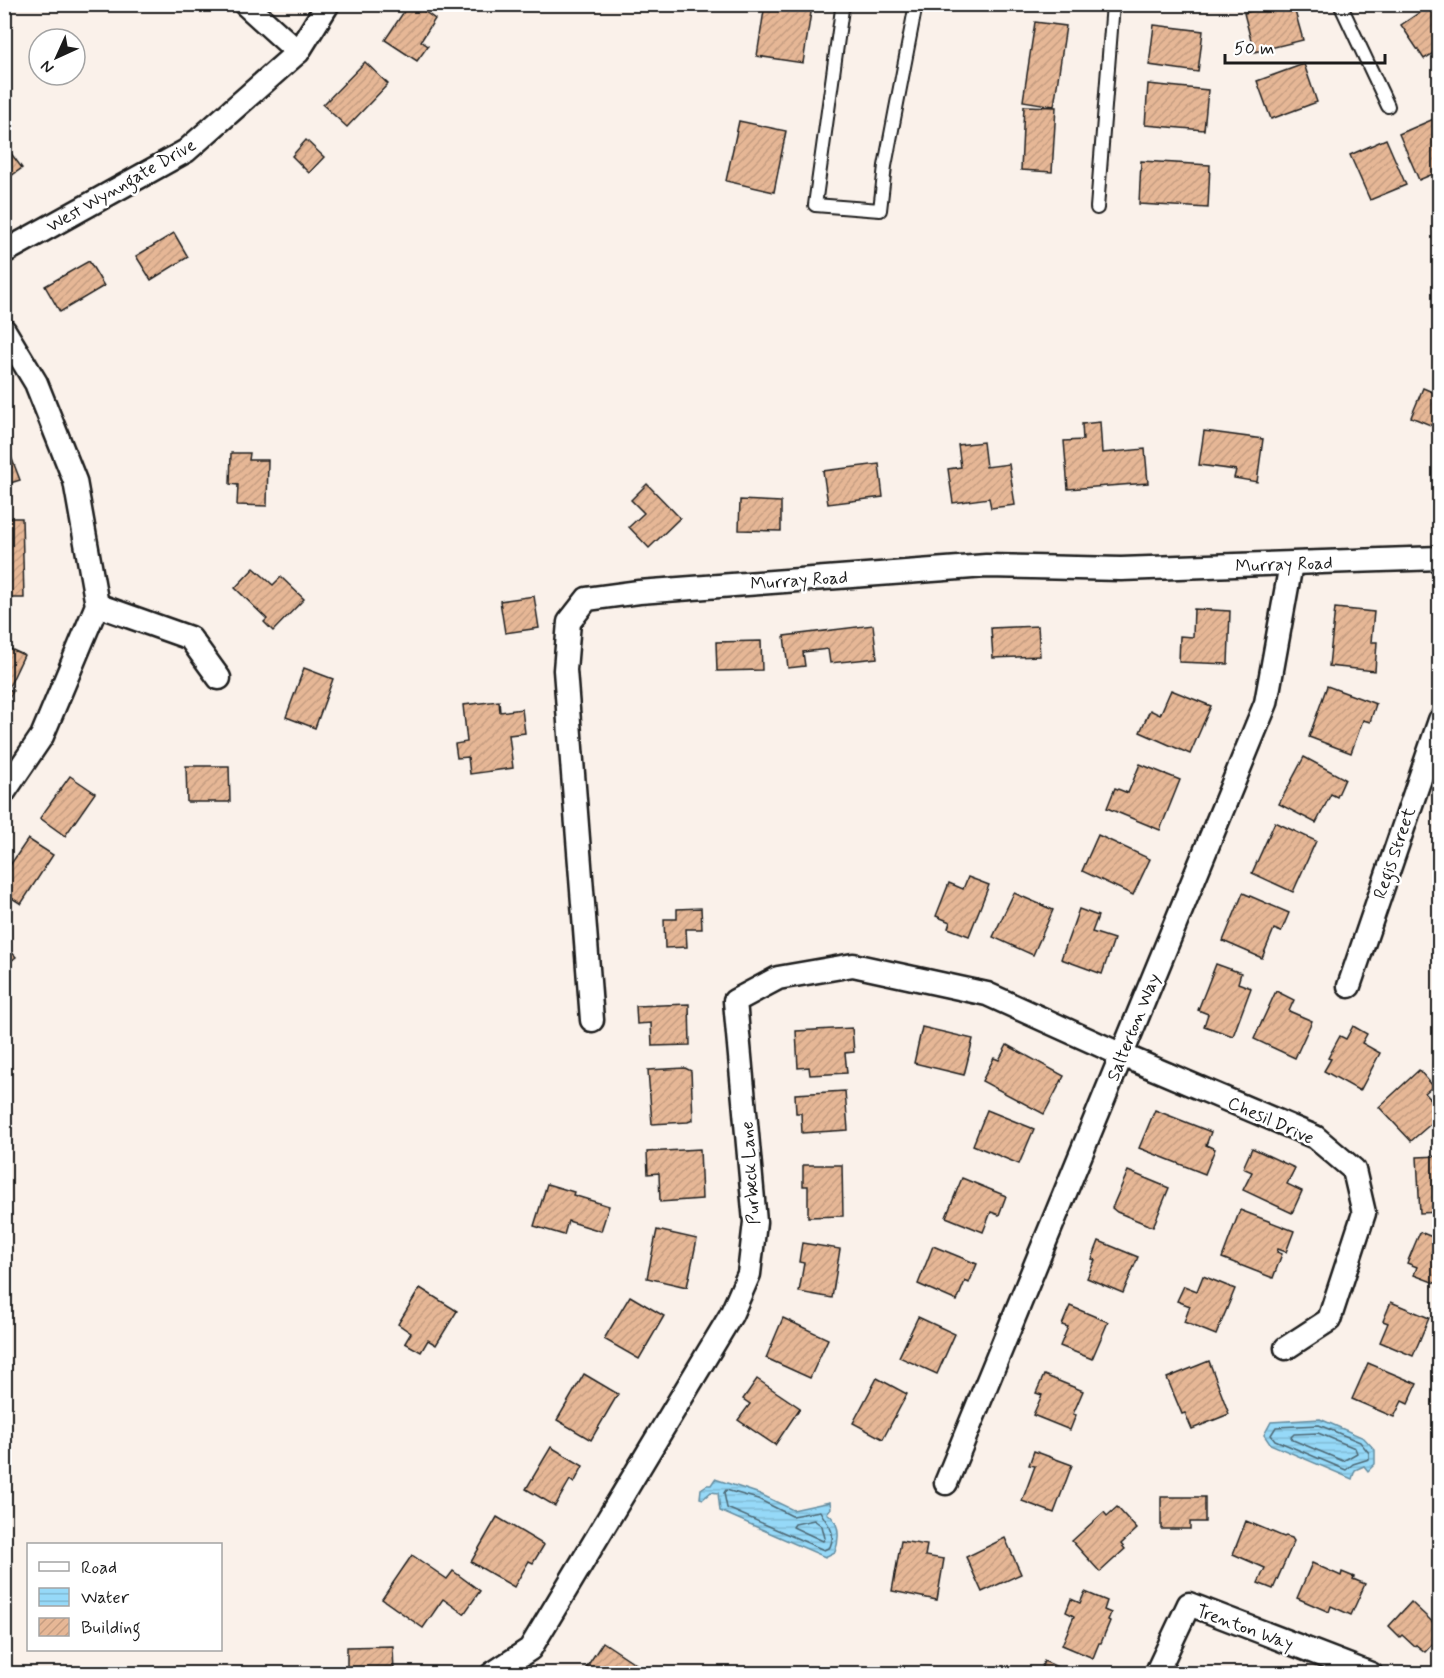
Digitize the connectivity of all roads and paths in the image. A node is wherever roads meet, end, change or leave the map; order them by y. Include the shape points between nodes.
1 (245, 4) edge
2 (328, 4) edge
3 (846, 4) edge
4 (916, 4) edge
5 (1113, 4) edge
6 (1340, 4) edge
7 (298, 52) junction
8 (1388, 106) dead end
9 (1097, 208) dead end
10 (4, 252) edge
11 (4, 330) edge
12 (1440, 558) edge
13 (1291, 564) junction
14 (97, 604) junction
15 (219, 678) dead end
16 (1440, 720) edge
17 (4, 792) edge
18 (1349, 986) dead end
19 (592, 1020) dead end
20 (1122, 1055) junction
21 (1286, 1348) dead end
22 (946, 1483) dead end
23 (492, 1674) edge
24 (1156, 1674) edge
25 (1371, 1674) edge

1 - 7 street
2 - 7 street, West Wynngate Drive
3 - 4 lane via 842,9 815,205 880,210
5 - 9 lane
6 - 8 lane
7 - 10 street, West Wynngate Drive via 186,151
11 - 14 street via 36,383 75,481
12 - 13 street, Murray Road
13 - 19 street, Murray Road via 1122,569 986,566 586,599 569,622 566,670
13 - 20 street, Salterton Way via 1266,703
14 - 15 street via 190,638
14 - 17 street via 42,736
16 - 18 street, Regis Street
20 - 21 street, Chesil Drive via 1315,1137 1354,1170 1364,1213 1329,1320
20 - 22 street, Salterton Way
20 - 23 street, Purbeck Lane via 987,994 853,965 778,978 735,1001 755,1222 749,1274 731,1315 530,1649
24 - 25 street, Trenton Way via 1190,1604

